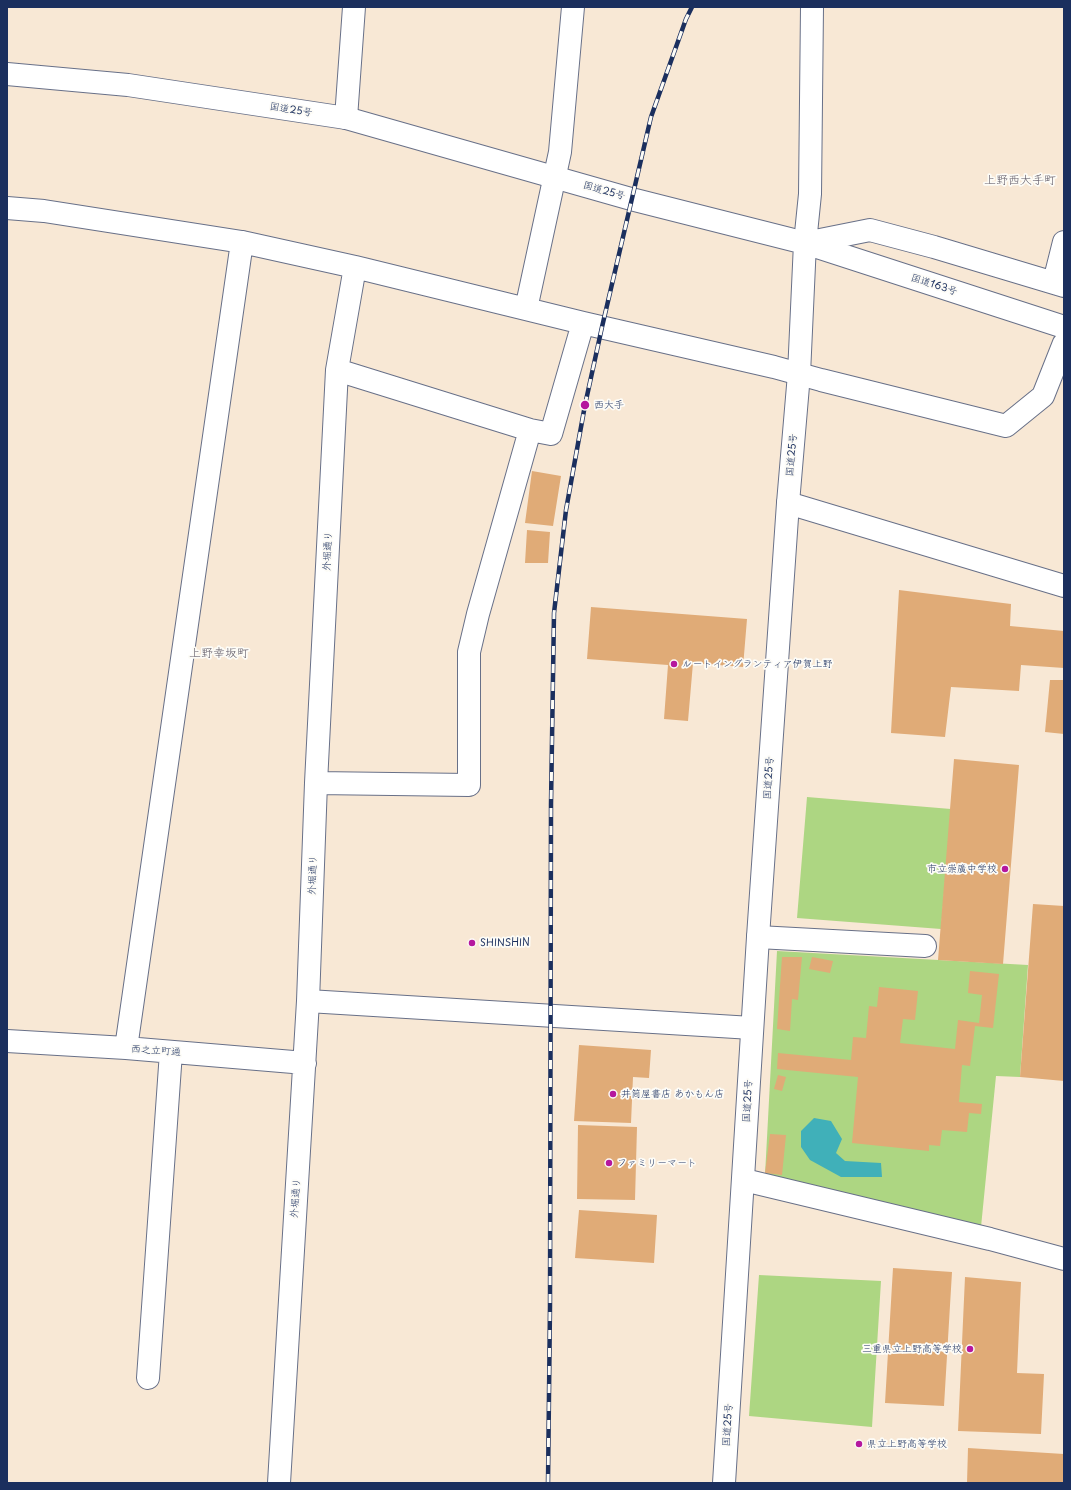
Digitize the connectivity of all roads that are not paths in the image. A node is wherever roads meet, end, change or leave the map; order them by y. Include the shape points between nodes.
1 (354, 7) edge
2 (572, 7) edge
3 (812, 7) edge
4 (7, 74) edge
5 (346, 118) junction
6 (556, 176) junction
7 (7, 208) edge
8 (242, 242) junction
9 (1064, 242) edge
10 (805, 243) junction
11 (355, 268) junction
12 (1059, 284) edge
13 (526, 309) junction
14 (583, 323) junction
15 (1064, 327) edge
16 (1064, 343) edge
17 (337, 370) junction
18 (799, 374) junction
19 (530, 430) junction
20 (788, 503) junction
21 (1064, 586) edge
22 (316, 783) junction
23 (758, 937) junction
24 (925, 946) dead end
25 (308, 1001) junction
26 (752, 1028) junction
27 (7, 1041) edge
28 (126, 1048) junction
29 (171, 1052) junction
30 (305, 1062) junction
31 (744, 1180) junction
32 (1064, 1259) edge
33 (148, 1378) dead end
34 (278, 1483) edge
35 (724, 1483) edge

1 - 5 main road
2 - 6 main road
3 - 10 main road via 810,194
4 - 5 main road, 国道25号 via 128,85
5 - 6 main road, 国道25号
6 - 10 main road, 国道25号
6 - 13 main road
7 - 8 main road via 44,211
8 - 11 main road
8 - 28 main road
9 - 12 main road
10 - 12 main road via 870,230
10 - 15 main road, 国道163号
10 - 18 main road, 国道25号
11 - 13 main road
11 - 17 main road, 外堀通り
13 - 14 main road
14 - 18 main road
14 - 19 main road via 551,434
16 - 18 main road via 1043,396 1006,426
17 - 19 main road
17 - 22 main road, 外堀通り
18 - 20 main road, 国道25号
19 - 22 main road via 469,652 469,785
20 - 21 main road
20 - 23 main road, 国道25号
22 - 25 main road, 外堀通り
23 - 24 main road
23 - 26 main road, 国道25号
25 - 26 main road
25 - 30 main road, 外堀通り
26 - 31 main road, 国道25号
27 - 28 main road, 西之立町通
28 - 29 main road, 西之立町通
29 - 30 main road, 西之立町通
29 - 33 main road
30 - 34 main road, 外堀通り
31 - 32 main road
31 - 35 main road, 国道25号

